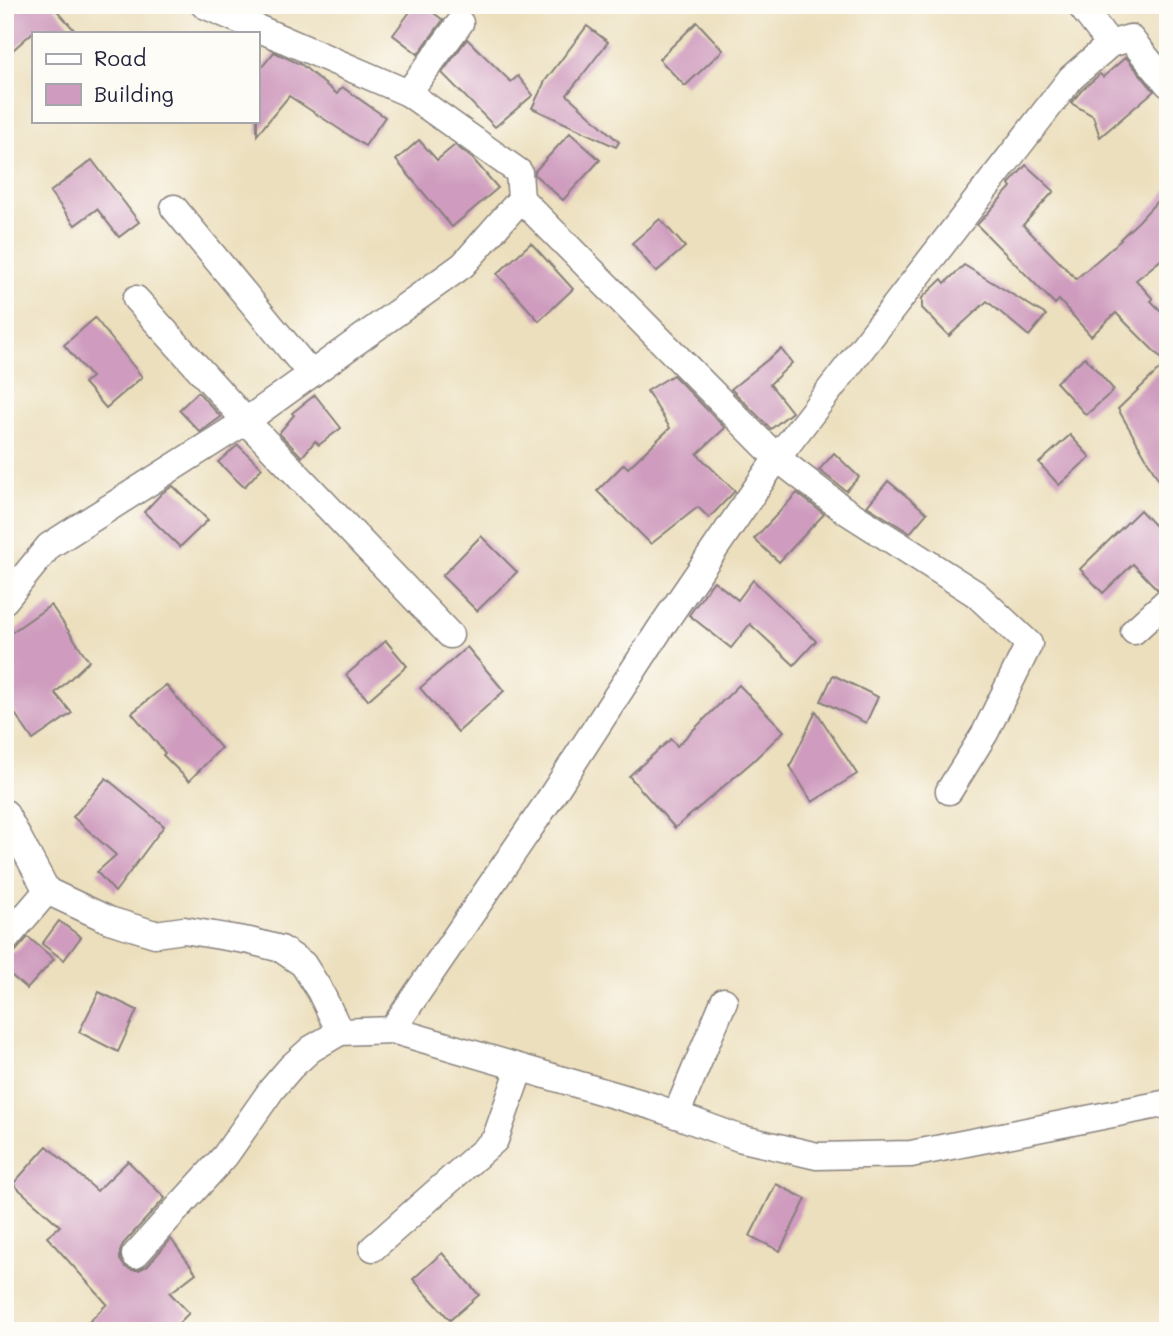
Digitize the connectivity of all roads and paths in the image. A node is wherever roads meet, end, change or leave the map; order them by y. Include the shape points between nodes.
1 (204, 5) edge
2 (1080, 5) edge
3 (460, 23) dead end
4 (1110, 44) junction
5 (1168, 84) edge
6 (408, 93) junction
7 (521, 199) junction
8 (174, 208) dead end
9 (136, 299) dead end
10 (311, 374) junction
11 (246, 421) junction
12 (777, 458) junction
13 (5, 600) edge
14 (1168, 600) edge
15 (1134, 631) dead end
16 (450, 635) dead end
17 (949, 791) dead end
18 (5, 813) edge
19 (47, 891) junction
20 (5, 940) edge
21 (724, 1001) dead end
22 (392, 1030) junction
23 (340, 1032) junction
24 (520, 1068) junction
25 (1168, 1103) edge
26 (676, 1115) junction
27 (373, 1248) dead end
28 (135, 1255) dead end

1 - 6 street
2 - 4 street
3 - 6 street
4 - 5 street via 1130,38
4 - 12 street via 1071,78
6 - 7 street via 519,172
7 - 10 street via 463,265
7 - 12 street
8 - 10 street
9 - 11 street
10 - 11 street
11 - 13 street via 49,546
11 - 16 street
12 - 17 street via 843,509 976,594 1029,644 985,733
12 - 22 street
14 - 15 street
18 - 19 street
19 - 20 street
19 - 23 street via 109,920 155,934 184,930 281,949 303,964
21 - 26 street
22 - 23 street
22 - 24 street
23 - 28 street via 291,1067 225,1156
24 - 26 street
24 - 27 street via 495,1140
25 - 26 street via 911,1154 884,1155 817,1156 739,1138

